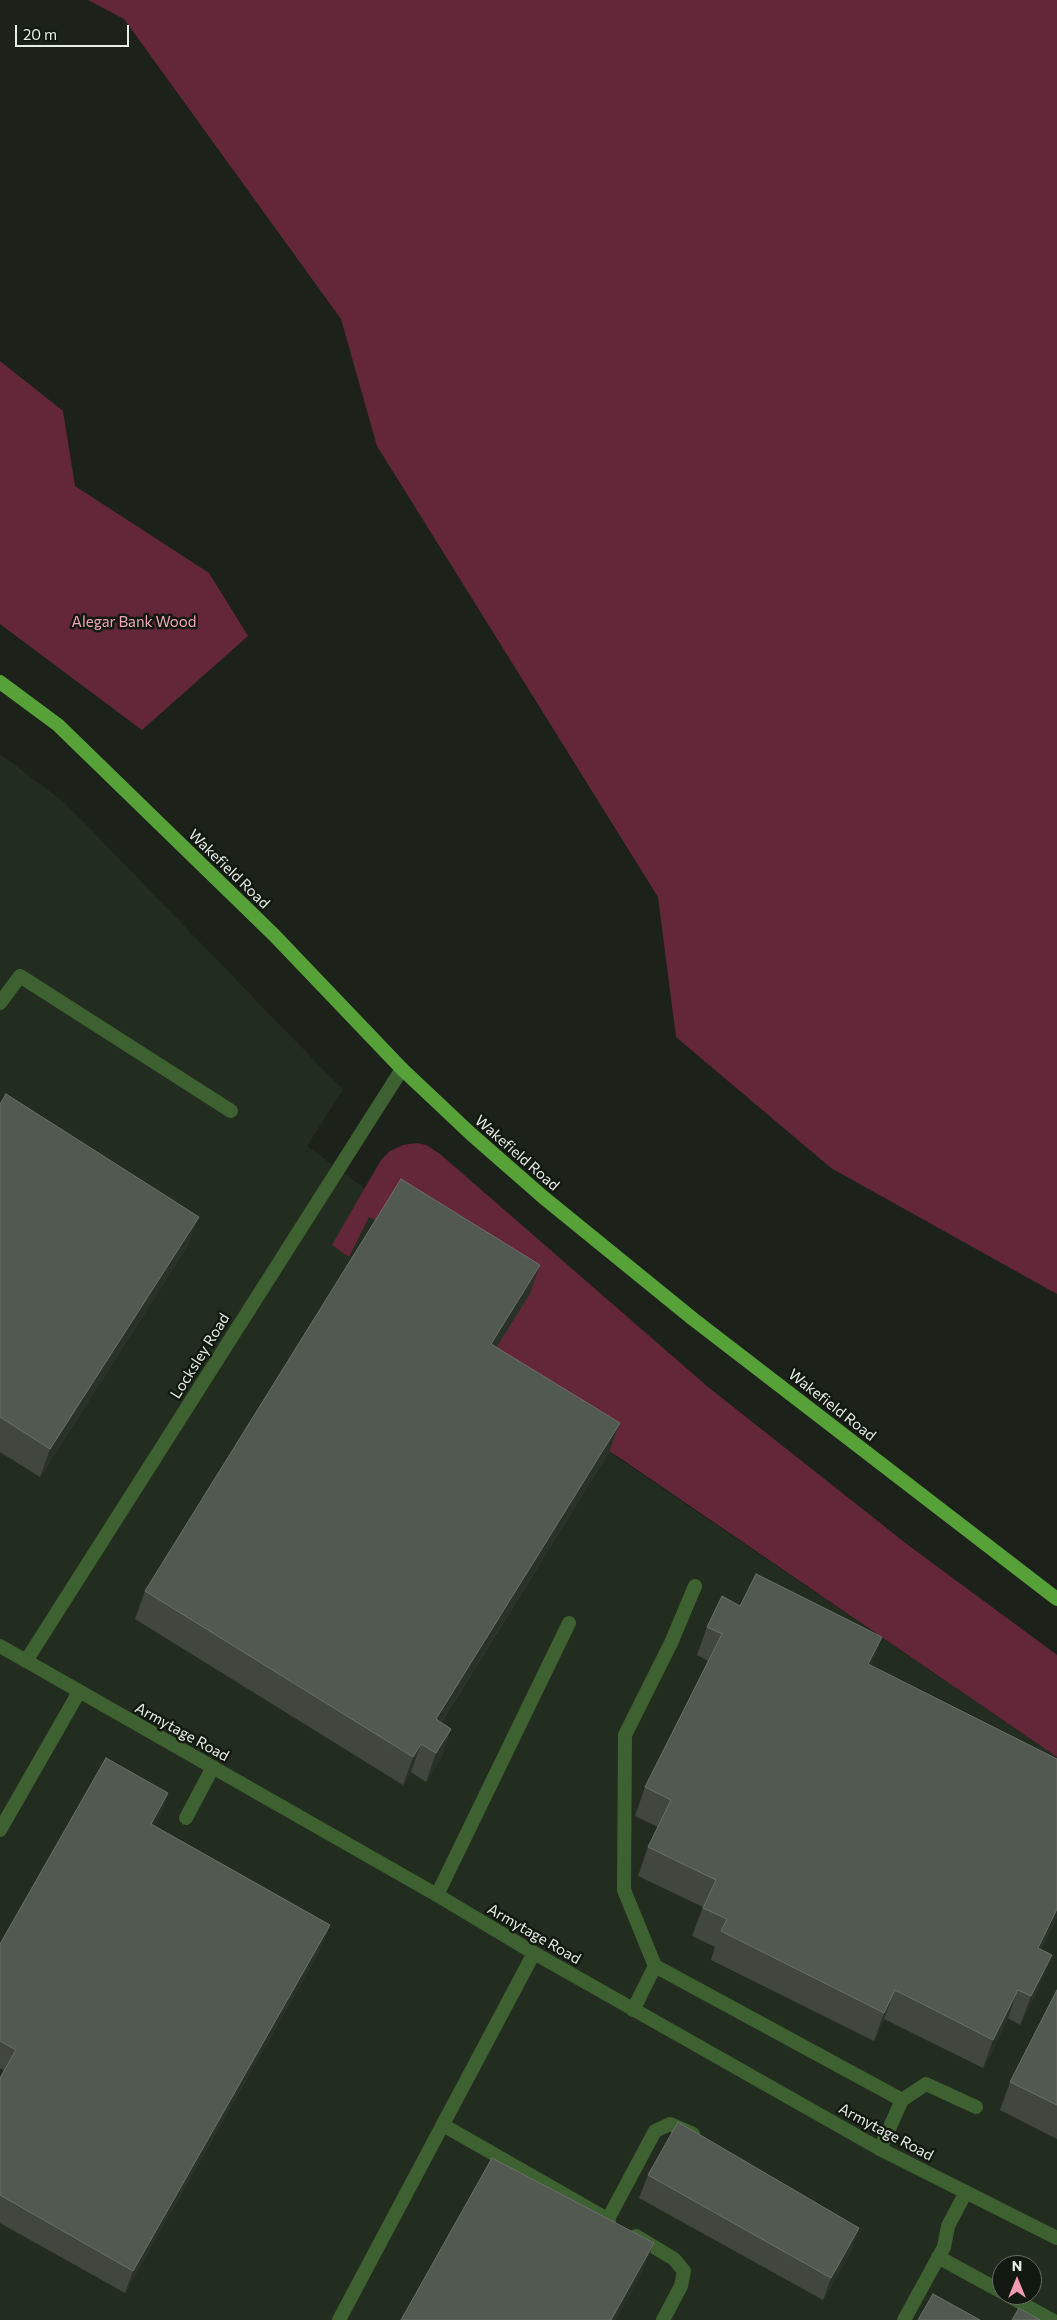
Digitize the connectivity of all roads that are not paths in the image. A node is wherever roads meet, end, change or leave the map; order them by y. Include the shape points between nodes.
1 (0, 682) edge
2 (0, 1003) edge
3 (402, 1069) junction
4 (232, 1111) dead end
5 (695, 1586) dead end
6 (1057, 1599) edge
7 (569, 1623) dead end
8 (0, 1646) edge
9 (26, 1661) junction
10 (79, 1692) junction
11 (213, 1768) junction
12 (186, 1818) dead end
13 (0, 1830) edge
14 (437, 1896) junction
15 (534, 1954) junction
16 (655, 1966) junction
17 (633, 2010) junction
18 (902, 2100) junction
19 (976, 2107) dead end
20 (443, 2125) junction
21 (702, 2140) edge
22 (880, 2149) junction
23 (966, 2192) junction
24 (608, 2219) junction
25 (1057, 2238) edge
26 (938, 2257) junction
27 (992, 2287) edge
28 (1025, 2305) edge
29 (339, 2320) edge
30 (664, 2320) edge
31 (904, 2320) edge
32 (1052, 2320) edge

1 - 3 main road, Wakefield Road via 58,725 274,935
2 - 4 street via 20,976
3 - 6 main road, Wakefield Road via 580,1228
3 - 9 street, Locksley Road
5 - 16 street via 626,1735 624,1890
7 - 14 street
8 - 9 street, Armytage Road
9 - 10 street, Armytage Road
10 - 11 street, Armytage Road
10 - 13 street
11 - 12 street
11 - 14 street, Armytage Road
14 - 15 street, Armytage Road
15 - 17 street, Armytage Road
15 - 20 street
16 - 17 street
16 - 18 street
17 - 22 street, Armytage Road
18 - 19 street via 926,2084
18 - 22 street
20 - 24 street
20 - 29 street
21 - 24 street via 676,2125 670,2124 655,2131
22 - 23 street, Armytage Road
23 - 25 street, Armytage Road
23 - 26 street via 948,2226 944,2247
24 - 30 street via 674,2259 684,2271 681,2286
26 - 27 street
26 - 31 street
28 - 32 street

